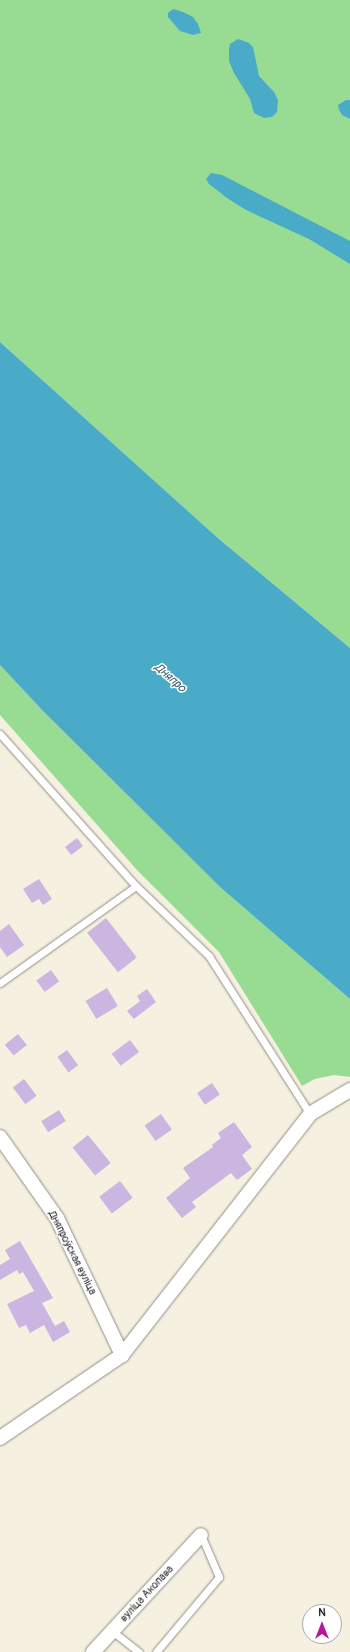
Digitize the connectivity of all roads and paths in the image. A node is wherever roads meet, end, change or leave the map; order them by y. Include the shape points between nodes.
1 (0, 734) edge
2 (136, 886) junction
3 (0, 983) edge
4 (350, 1090) edge
5 (310, 1114) junction
6 (0, 1137) edge
7 (122, 1355) junction
8 (0, 1438) edge
9 (200, 1535) joint
10 (112, 1631) junction
11 (93, 1652) edge
12 (139, 1652) edge
13 (156, 1652) edge

1 - 2 lane
2 - 3 lane
2 - 5 lane via 209,956
4 - 5 street
5 - 7 street
6 - 7 street, Дняпроўская вуліца via 57,1218
7 - 8 street
9 - 10 street, вуліца Акопава
9 - 13 lane via 219,1577
10 - 11 street, вуліца Акопава
10 - 12 lane

